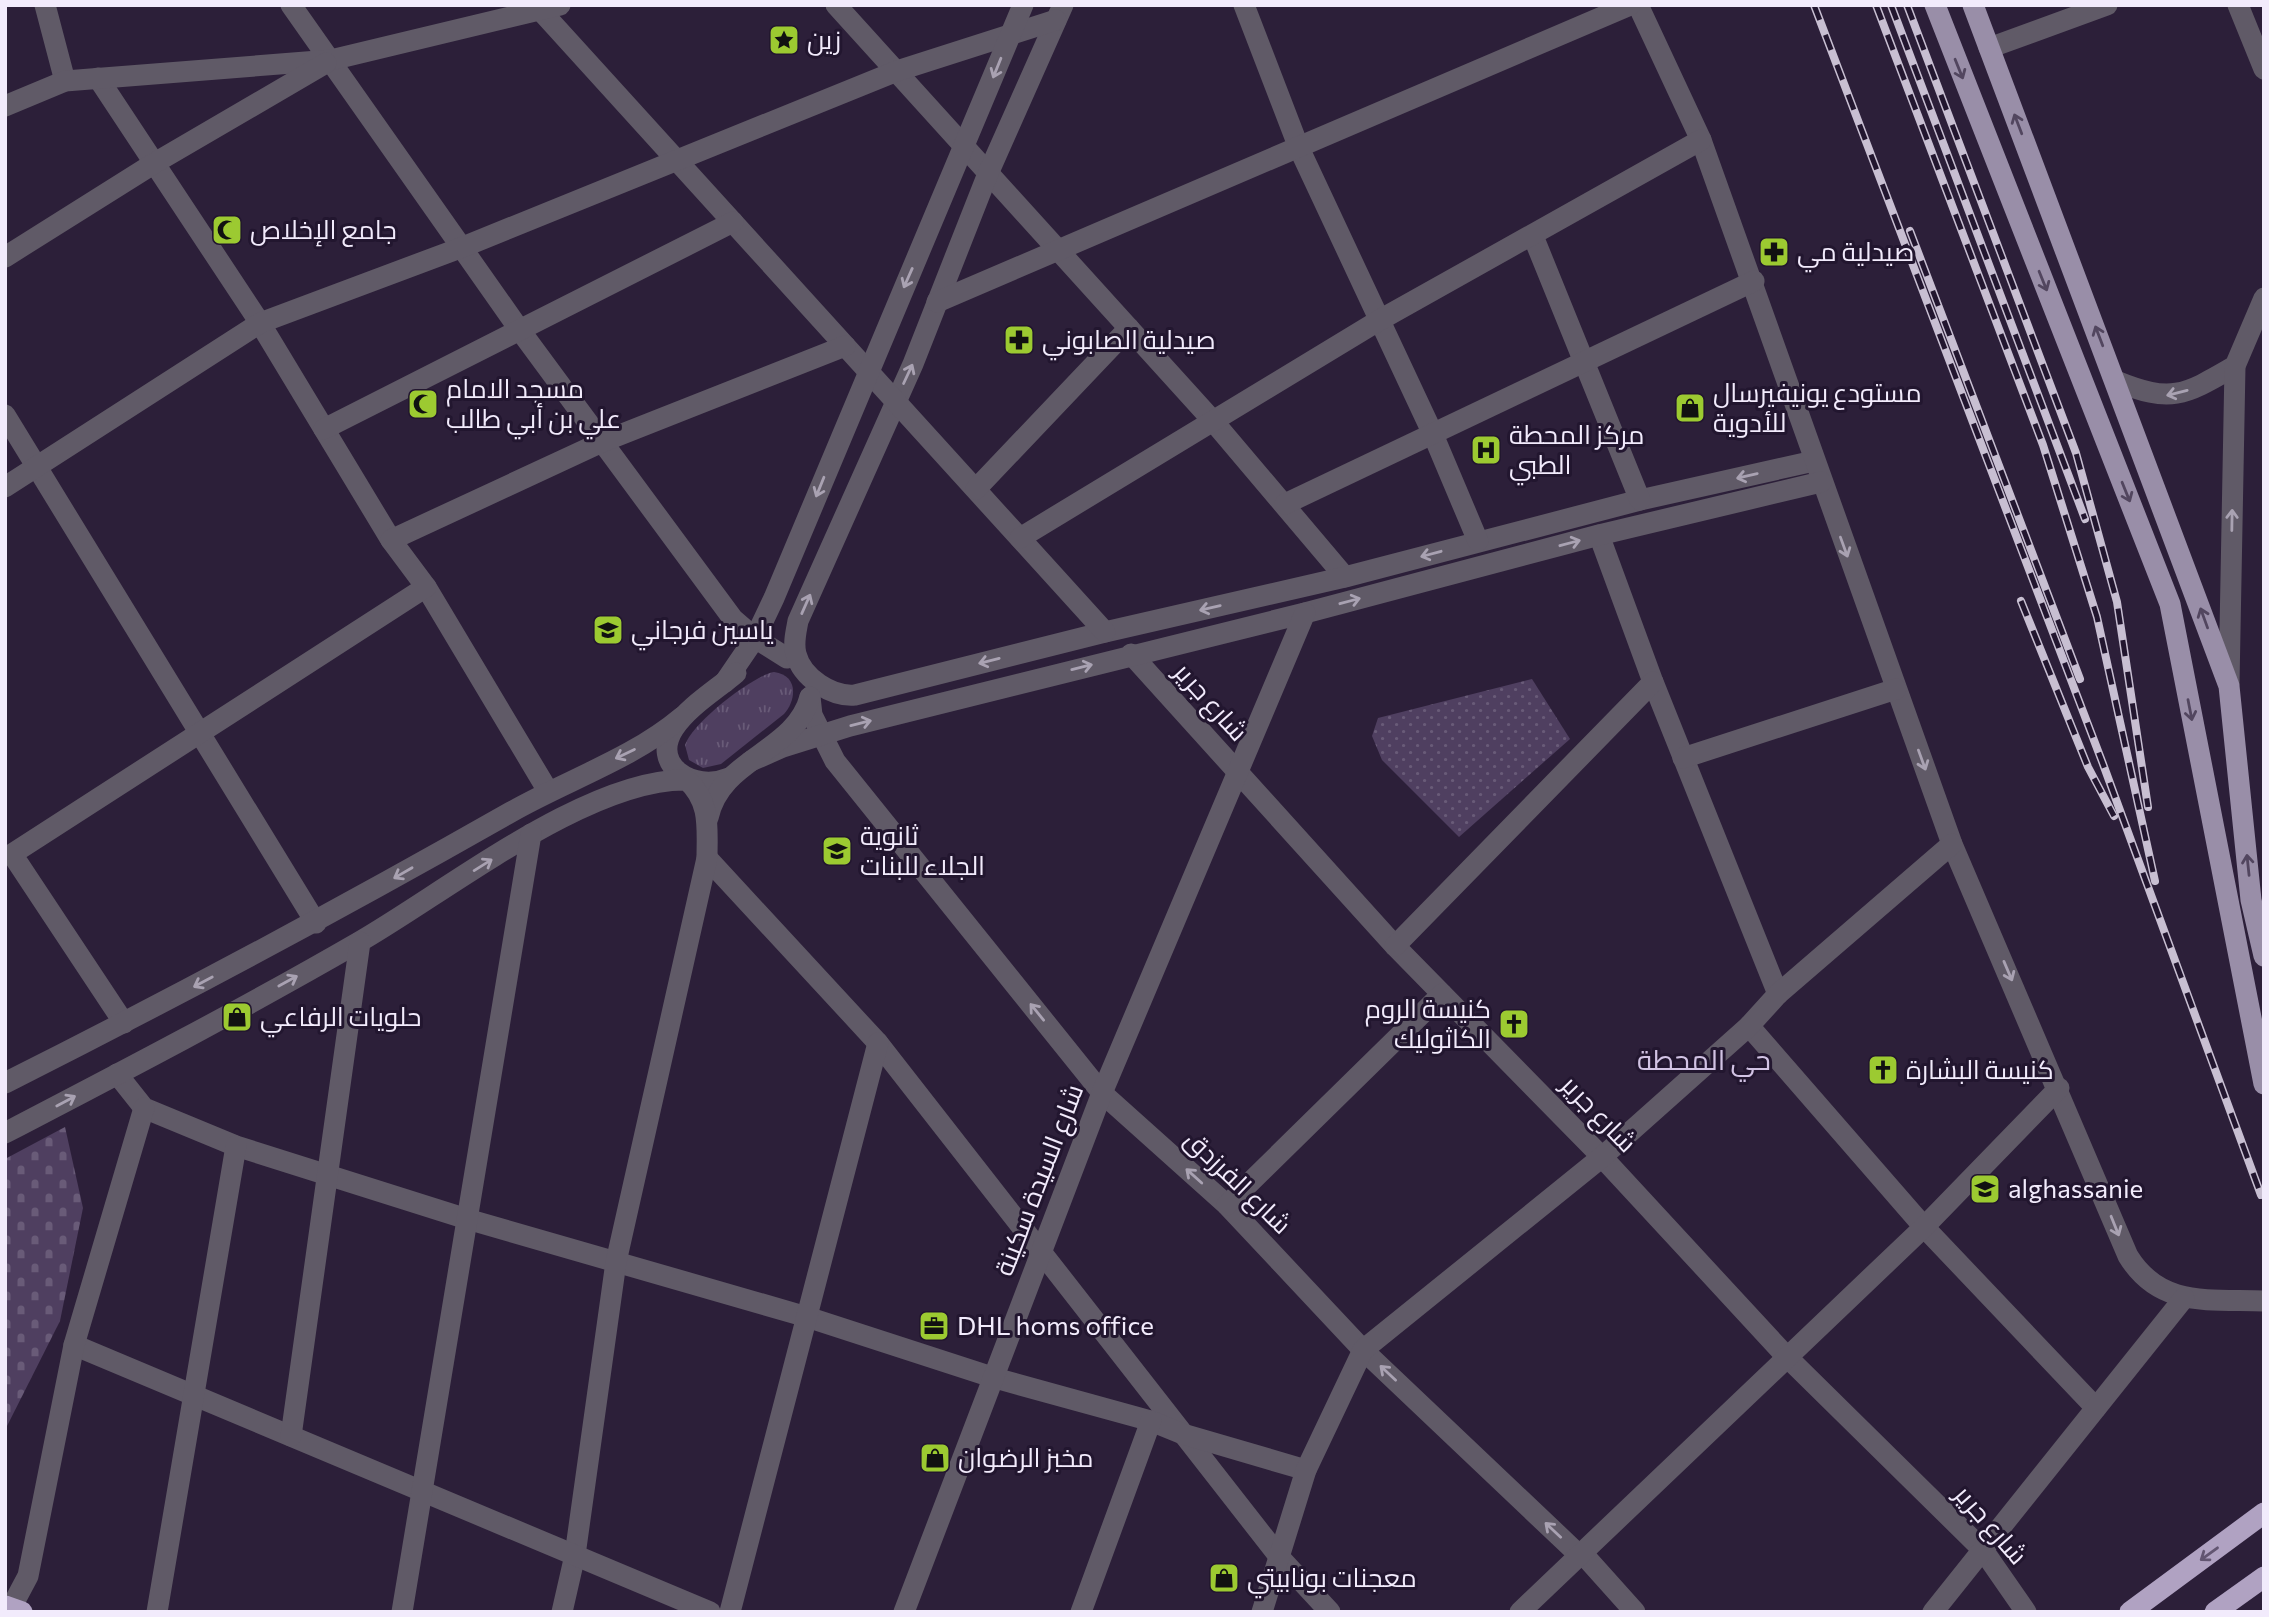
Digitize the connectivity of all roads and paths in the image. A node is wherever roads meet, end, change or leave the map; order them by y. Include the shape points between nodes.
1 (45, 5) edge
2 (291, 5) edge
3 (836, 5) edge
4 (1023, 5) edge
5 (1244, 5) edge
6 (1630, 5) edge
7 (1638, 5) edge
8 (1935, 5) edge
9 (1973, 5) edge
10 (2107, 5) edge
11 (2238, 5) edge
12 (551, 8) edge
13 (1060, 13) edge
14 (1010, 35) junction
15 (1990, 48) junction
16 (331, 60) junction
17 (2264, 69) edge
18 (897, 71) junction
19 (98, 78) junction
20 (65, 82) junction
21 (5, 106) edge
22 (1701, 140) junction
23 (1299, 148) junction
24 (964, 149) junction
25 (678, 160) junction
26 (153, 164) junction
27 (988, 176) junction
28 (733, 222) junction
29 (1533, 236) junction
30 (463, 247) junction
31 (1059, 251) junction
32 (5, 257) edge
33 (1754, 281) junction
34 (2264, 298) edge
35 (937, 302) junction
36 (1378, 321) junction
37 (260, 323) junction
38 (1129, 328) junction
39 (519, 329) junction
40 (845, 346) junction
41 (1584, 363) junction
42 (2235, 366) junction
43 (868, 371) junction
44 (2116, 381) junction
45 (896, 401) junction
46 (5, 415) edge
47 (1213, 421) junction
48 (324, 429) junction
49 (1432, 432) junction
50 (602, 442) junction
51 (1814, 461) junction
52 (36, 467) junction
53 (1821, 482) junction
54 (5, 487) edge
55 (976, 489) junction
56 (1640, 500) junction
57 (1285, 504) junction
58 (1599, 535) junction
59 (1020, 538) junction
60 (391, 540) junction
61 (1478, 541) junction
62 (1345, 577) junction
63 (426, 587) junction
64 (1305, 613) junction
65 (733, 619) junction
66 (1105, 632) junction
67 (755, 638) junction
68 (1131, 654) junction
69 (795, 663) junction
70 (729, 677) junction
71 (1653, 682) junction
72 (2229, 686) junction
73 (1896, 689) junction
74 (810, 697) junction
75 (682, 717) junction
76 (200, 731) junction
77 (820, 734) junction
78 (783, 747) junction
79 (1683, 758) junction
80 (751, 761) junction
81 (835, 761) junction
82 (1237, 773) junction
83 (729, 778) junction
84 (687, 780) junction
85 (548, 791) junction
86 (707, 824) junction
87 (531, 834) junction
88 (1952, 844) junction
89 (9, 849) edge
90 (707, 858) junction
91 (2258, 908) edge
92 (316, 923) junction
93 (360, 942) junction
94 (1395, 946) junction
95 (2264, 956) edge
96 (1442, 994) junction
97 (1778, 994) junction
98 (124, 1023) junction
99 (1749, 1026) junction
100 (878, 1043) junction
101 (117, 1074) junction
102 (8, 1077) edge
103 (2264, 1084) edge
104 (2059, 1088) junction
105 (1102, 1093) junction
106 (144, 1108) junction
107 (5, 1133) edge
108 (236, 1146) junction
109 (1602, 1157) junction
110 (327, 1173) junction
111 (1227, 1205) junction
112 (467, 1219) junction
113 (1924, 1227) junction
114 (1041, 1253) junction
115 (616, 1262) junction
116 (2184, 1298) junction
117 (2264, 1301) edge
118 (807, 1317) junction
119 (74, 1345) junction
120 (1363, 1350) junction
121 (1786, 1356) junction
122 (995, 1378) junction
123 (195, 1396) junction
124 (2096, 1408) junction
125 (1151, 1421) junction
126 (1183, 1434) junction
127 (291, 1436) junction
128 (1306, 1469) junction
129 (424, 1492) junction
130 (2264, 1513) edge
131 (1983, 1550) junction
132 (1580, 1553) junction
133 (575, 1555) junction
134 (1280, 1559) junction
135 (2264, 1577) edge
136 (12, 1609) edge
137 (157, 1612) edge
138 (402, 1612) edge
139 (562, 1612) edge
140 (710, 1612) edge
141 (730, 1612) edge
142 (904, 1612) edge
143 (1082, 1612) edge
144 (1262, 1612) edge
145 (1329, 1612) edge
146 (1518, 1612) edge
147 (1635, 1612) edge
148 (1933, 1612) edge
149 (2026, 1612) edge
150 (2130, 1612) edge
151 (2215, 1612) edge

1 - 20 street
2 - 16 street
3 - 18 street
4 - 14 street
5 - 23 street
6 - 23 street
7 - 22 street
8 -> 103 main road via 2170,604
9 - 15 main road
10 - 15 street
11 - 17 street
12 - 16 street
12 - 25 street
13 - 14 street
13 - 27 street
14 - 18 street
14 -> 24 street
44 -> 15 main road
16 - 19 street
16 - 26 street
16 - 30 street
18 - 24 street
18 - 25 street
19 - 20 street
19 - 26 street
20 - 21 street
22 - 29 street
22 - 33 street
23 - 31 street
23 - 36 street
24 - 27 street
24 -> 43 street
25 - 28 street
25 - 30 street
26 - 32 street
26 - 37 street
27 - 31 street
27 - 35 street
28 - 39 street
28 - 40 street
29 - 36 street
29 - 41 street
30 - 37 street
30 - 39 street
31 - 35 street
31 - 38 street
33 - 41 street
33 - 51 street
34 - 42 street
45 -> 35 street
36 - 47 street
36 - 49 street
37 - 48 street
37 - 52 street
38 - 47 street
38 - 55 street
39 - 48 street
39 - 50 street
40 - 43 street
40 - 50 street
41 - 49 street
41 - 56 street
42 -> 44 street via 2201,386 2169,396
72 -> 42 street
43 - 45 street
43 -> 67 street
72 -> 44 main road
45 - 55 street
69 -> 45 street via 798,621
46 - 52 street
47 - 57 street
47 - 59 street
48 - 60 street
49 - 57 street
49 - 61 street
50 - 60 street
50 - 65 street
51 - 53 street
51 -> 56 street
52 - 54 street
52 - 76 street
53 - 58 street
53 -> 73 street
55 - 59 street
56 - 61 street
57 - 62 street
64 -> 58 street
58 - 71 street
59 - 66 street
60 - 63 street
61 -> 62 street
62 -> 66 street
63 - 76 street
63 - 85 street
64 - 68 street
64 - 82 street, شارع السيدة سكينة
65 - 67 street
65 - 70 street via 740,648
66 -> 69 street via 855,695 828,691
67 - 69 street
67 - 70 street
77 -> 68 street
68 - 82 street, شارع جرير
69 - 70 street via 773,656
69 - 74 street via 809,683
70 - 75 street
71 - 79 street
71 - 94 street
91 -> 72 main road
73 - 79 street
73 -> 88 street
74 - 77 street
74 - 80 street via 796,726
75 - 84 street via 668,743 675,769
75 -> 85 street via 642,746
76 - 89 street
76 - 92 street
77 - 78 street
77 - 81 street
78 - 80 street
78 - 81 street via 801,744 820,749
79 - 97 street
80 - 83 street
105 -> 81 street, شارع الفرزدق
82 - 94 street, شارع جرير
82 - 105 street, شارع السيدة سكينة
83 - 84 street via 715,784
83 - 86 street via 716,793
84 - 86 street via 703,799
84 - 87 street via 661,779 631,789
85 -> 92 street
86 - 90 street
93 -> 87 street
87 - 112 street
88 - 97 street
88 -> 104 street
89 - 98 street
90 - 100 street
90 - 115 street
91 - 95 main road
92 -> 98 street
101 -> 93 street
93 - 110 street
94 - 96 street, شارع جرير
96 - 109 street, شارع جرير
96 - 111 street
97 - 99 street
98 - 102 street
99 - 109 street
99 - 113 street
100 - 114 street
100 - 118 street
101 - 106 street
107 -> 101 street
104 - 113 street
104 -> 116 street via 2128,1256 2140,1275 2159,1289
111 -> 105 street, شارع الفرزدق
105 - 114 street, شارع السيدة سكينة
106 - 108 street
106 - 119 street
108 - 110 street
108 - 123 street
109 - 120 street
109 - 121 street, شارع جرير
110 - 112 street
110 - 127 street
111 - 120 street, شارع الفرزدق
112 - 115 street
112 - 129 street
113 - 121 street
113 - 124 street
114 - 122 street, شارع السيدة سكينة
114 - 126 street
115 - 118 street
115 - 133 street
116 - 117 street
116 - 124 street
118 - 122 street
118 - 141 street
119 - 123 street
119 - 136 street via 27,1576
120 - 128 street
132 -> 120 street, شارع الفرزدق
121 - 131 street, شارع جرير
121 - 132 street
122 - 125 street
122 - 142 street, شارع السيدة سكينة
123 - 127 street
123 - 137 street
124 - 131 street
125 - 126 street
125 - 143 street
126 - 128 street
126 - 134 street
127 - 129 street
128 - 134 street
129 - 133 street
129 - 138 street
130 -> 150 highway
131 - 148 street
131 - 149 street, شارع جرير
132 - 146 street
132 - 147 street, شارع الفرزدق
133 - 139 street
133 - 140 street
134 - 144 street
134 - 145 street
135 - 151 highway

